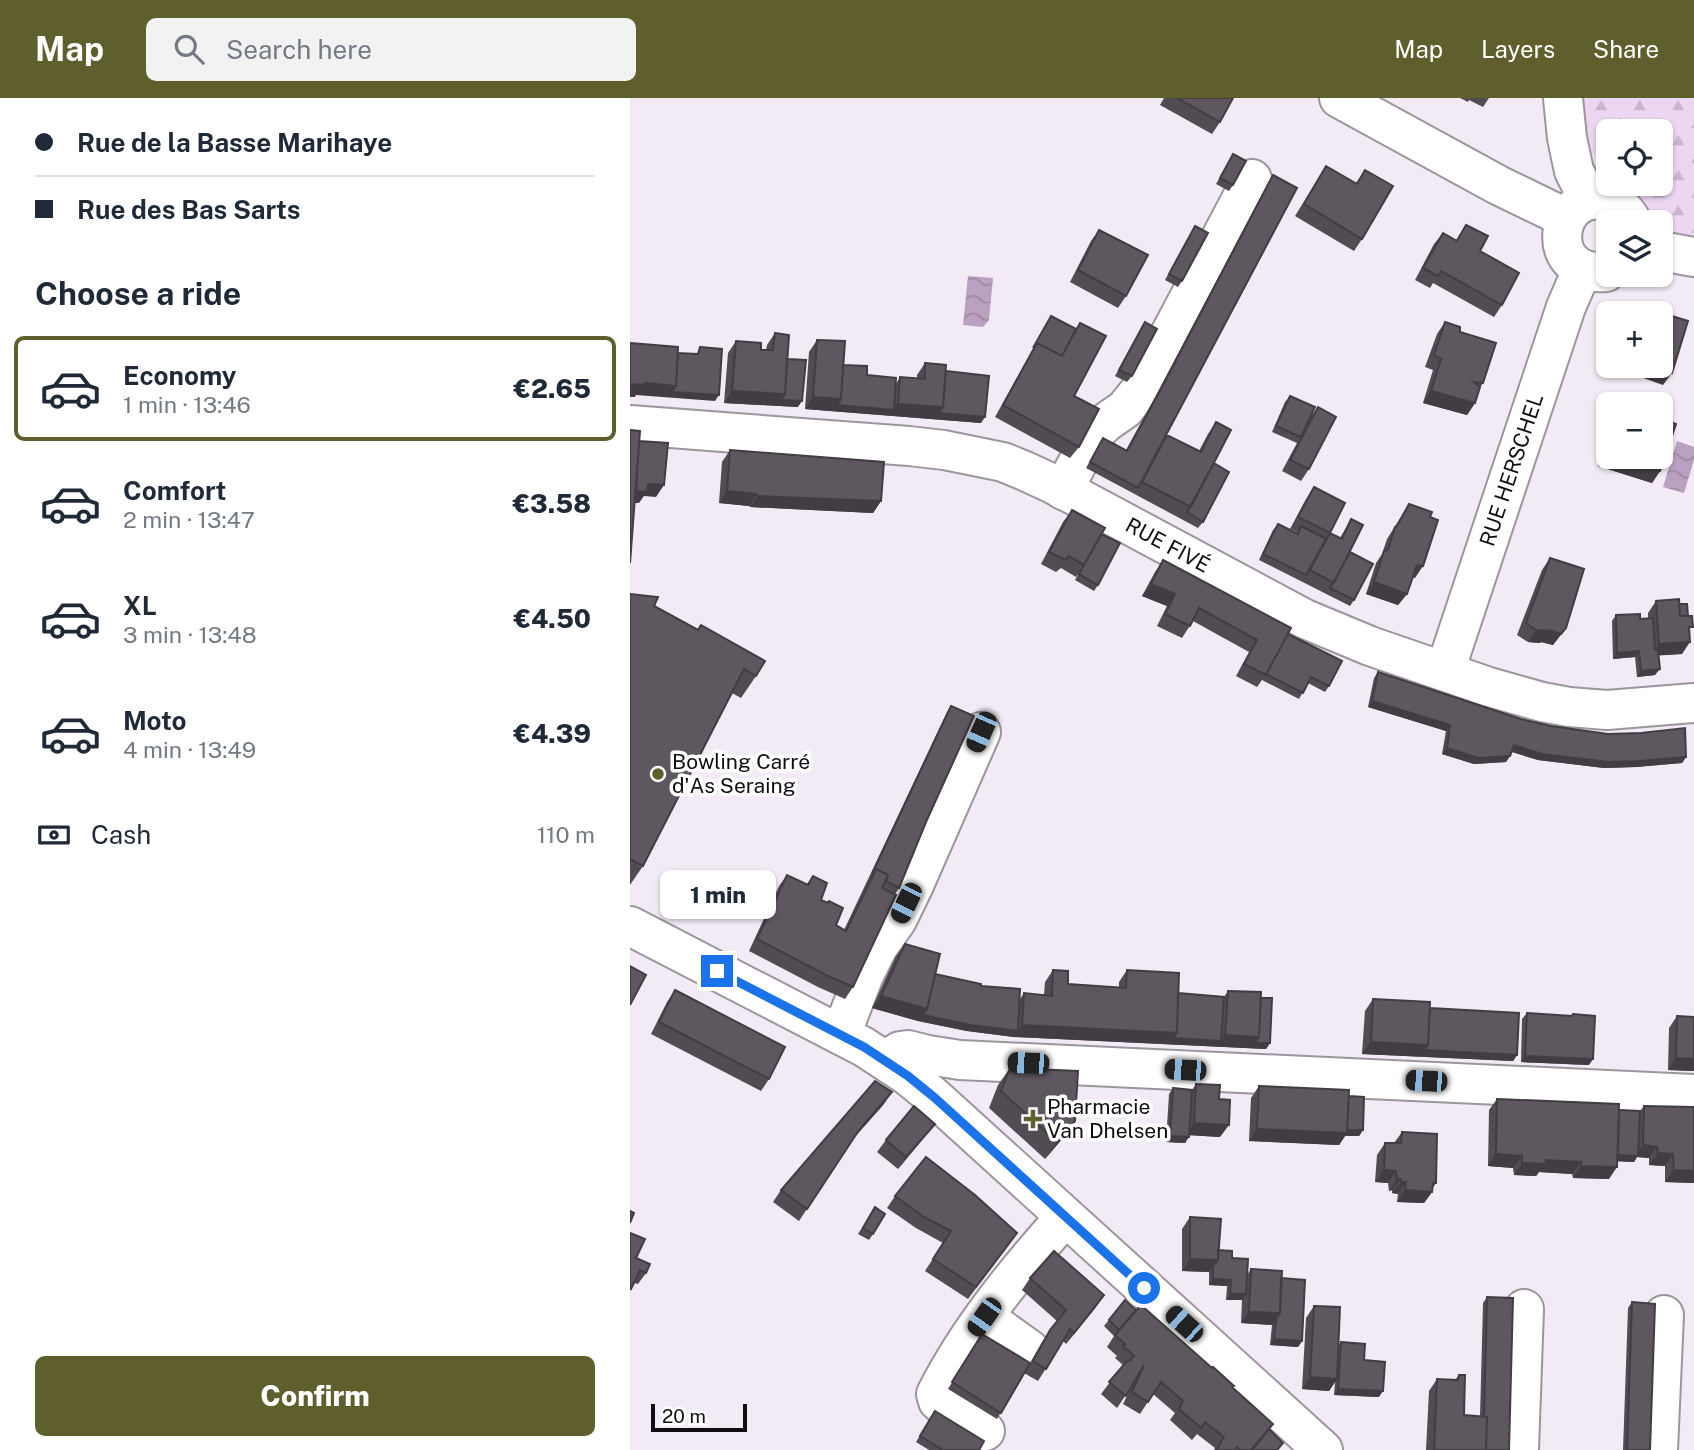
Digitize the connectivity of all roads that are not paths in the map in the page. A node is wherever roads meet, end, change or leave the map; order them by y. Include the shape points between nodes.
1 (1339, 98) edge
2 (1563, 98) edge
3 (1252, 179) dead end
4 (1578, 209) junction
5 (1623, 210) edge
6 (1673, 253) edge
7 (1694, 257) edge
8 (1595, 271) edge
9 (630, 425) edge
10 (1063, 490) junction
11 (1445, 671) junction
12 (1694, 703) edge
13 (981, 732) dead end
14 (630, 926) edge
15 (841, 1035) junction
16 (888, 1062) junction
17 (1694, 1094) edge
18 (1065, 1217) junction
19 (1524, 1309) dead end
20 (1664, 1315) dead end
21 (984, 1317) junction
22 (1029, 1349) dead end
23 (985, 1431) dead end
24 (1323, 1450) edge
25 (1519, 1450) edge
26 (1658, 1450) edge

1 - 4 street via 1498,185
2 - 4 street
3 - 10 street via 1141,389 1093,436
4 - 5 street via 1600,200
4 - 8 street via 1562,230 1561,242 1572,262
6 - 7 street
8 - 11 street, RUE HERSCHEL via 1566,307
9 - 10 street, RUE FIVÉ via 944,450 1003,462
10 - 11 street, RUE FIVÉ via 1306,618
11 - 12 street, RUE FIVÉ via 1569,707 1607,710
13 - 15 street via 914,885 864,975
14 - 15 street
15 - 16 street
16 - 17 street via 891,1056 908,1050 994,1062
16 - 18 street via 935,1098
18 - 21 street
18 - 24 street
19 - 25 street
20 - 26 street
21 - 22 street
21 - 23 street via 936,1394 944,1406

